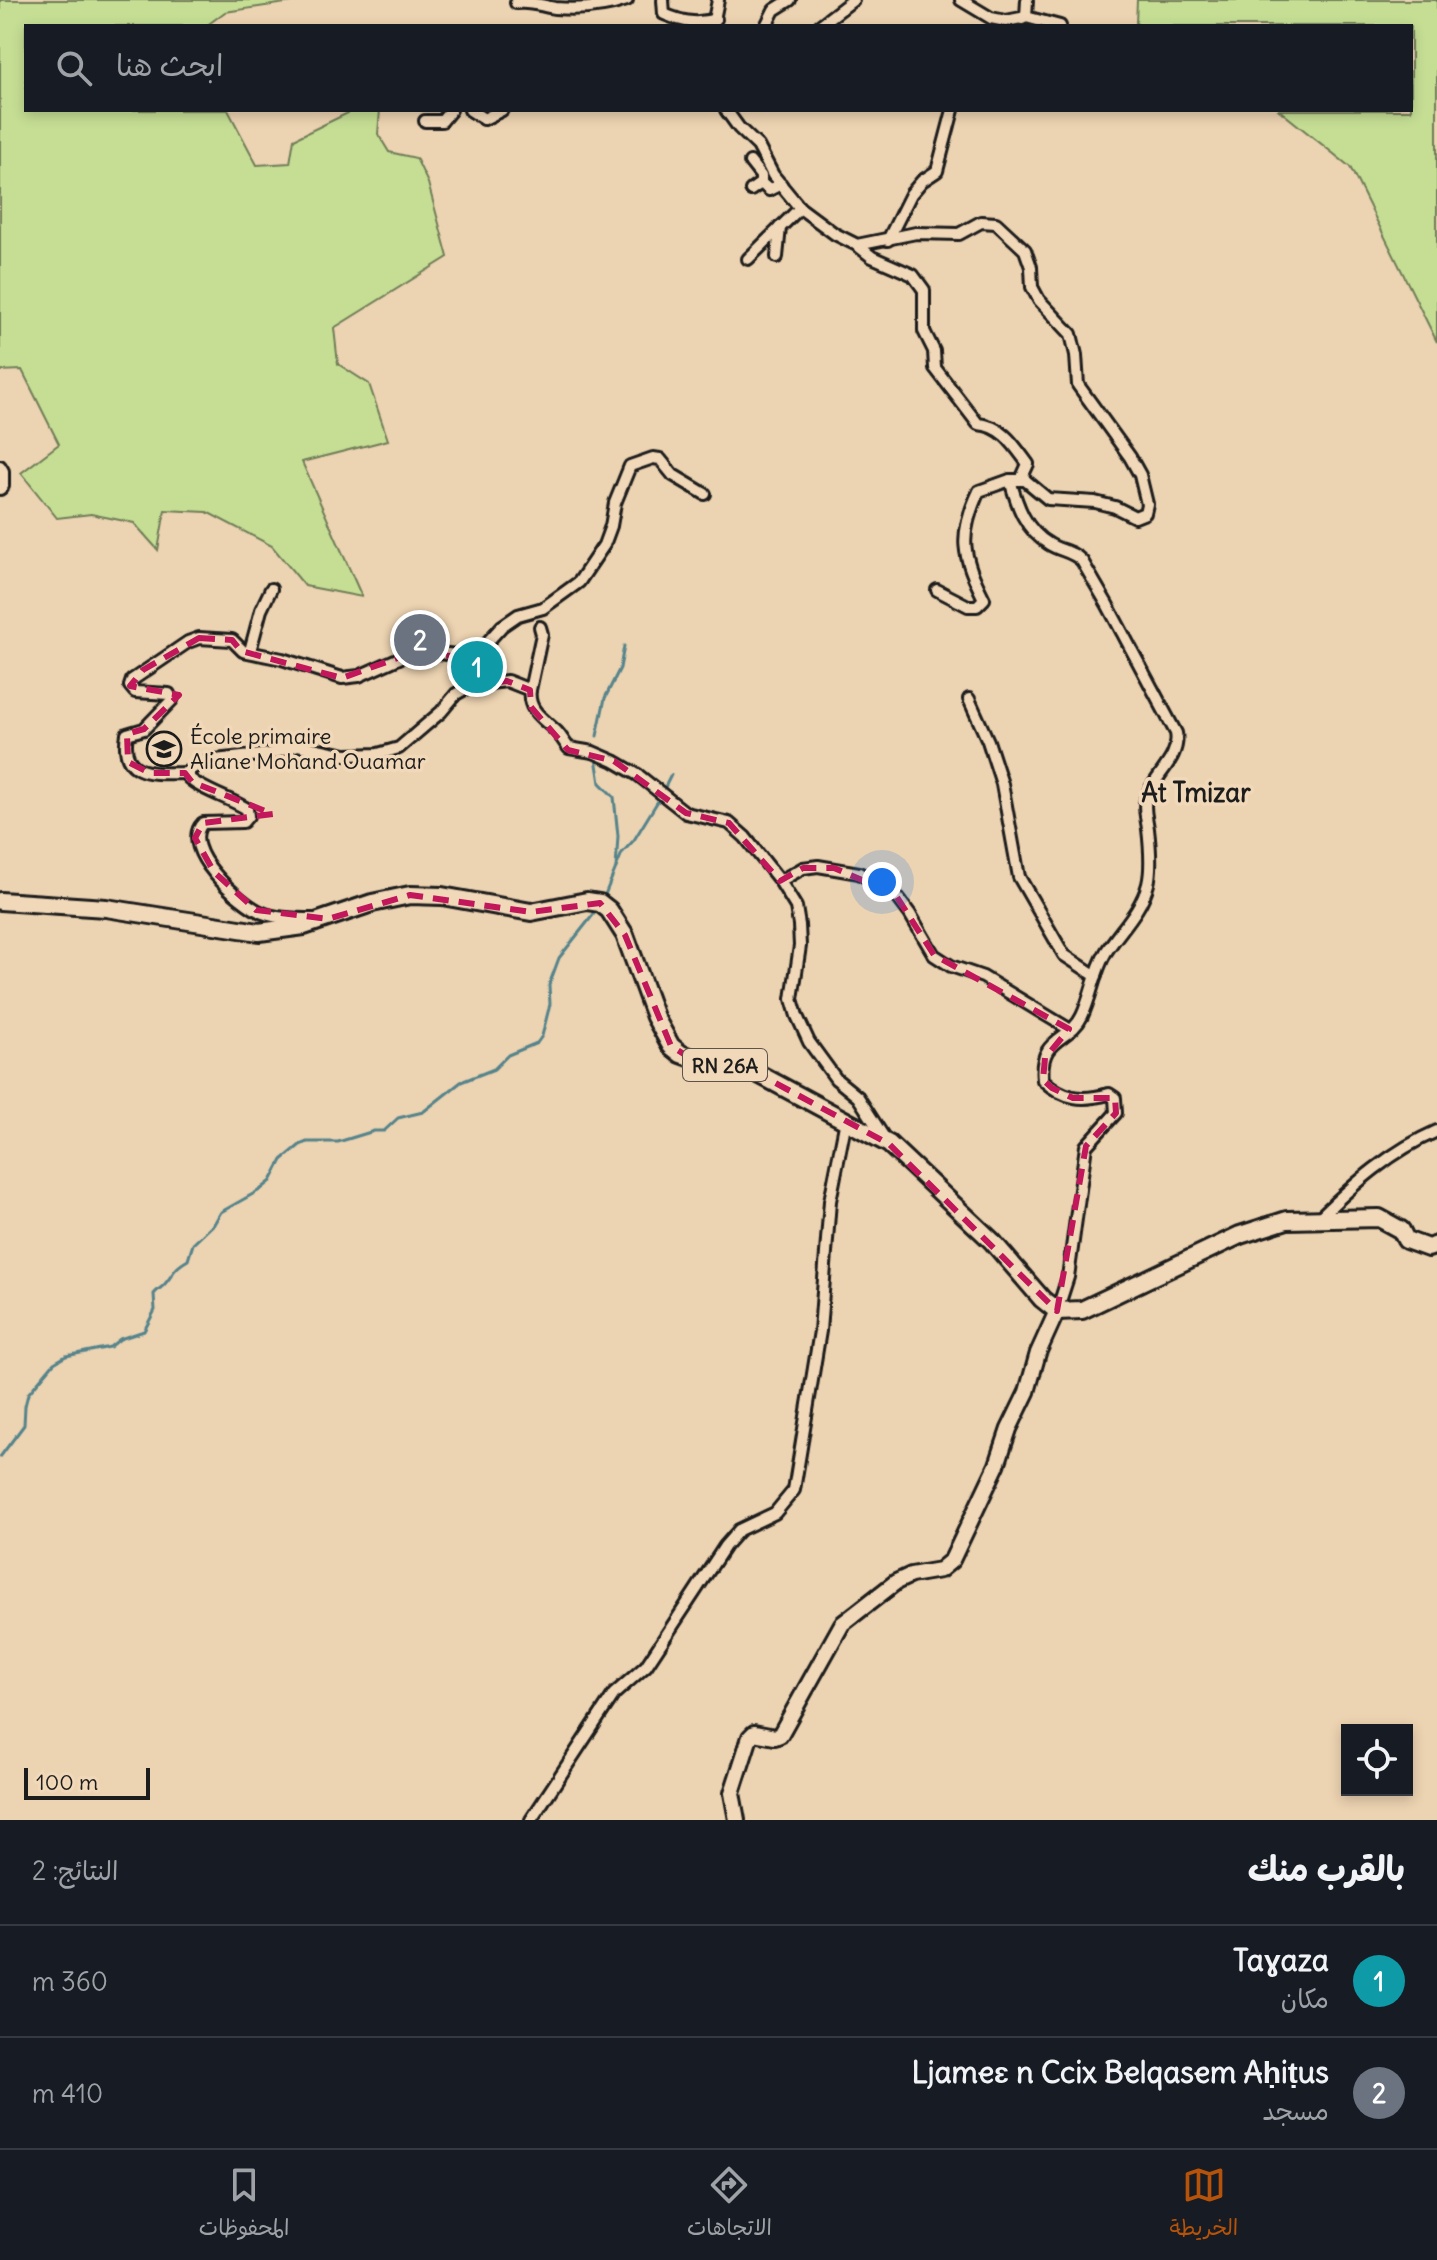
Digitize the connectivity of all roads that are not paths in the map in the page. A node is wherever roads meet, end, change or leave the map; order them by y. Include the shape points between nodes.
1 (627, 0) edge
2 (663, 0) edge
3 (718, 0) edge
4 (790, 0) edge
5 (853, 0) edge
6 (961, 0) edge
7 (1027, 0) edge
8 (516, 3) dead end
9 (1026, 17) junction
10 (714, 23) edge
11 (767, 24) edge
12 (822, 24) edge
13 (1014, 24) edge
14 (1052, 24) edge
15 (449, 112) edge
16 (473, 112) edge
17 (499, 112) edge
18 (727, 112) edge
19 (952, 112) edge
20 (425, 121) dead end
21 (750, 162) dead end
22 (761, 183) junction
23 (781, 184) junction
24 (751, 190) dead end
25 (800, 208) junction
26 (780, 227) junction
27 (888, 240) junction
28 (857, 245) junction
29 (777, 257) dead end
30 (748, 259) dead end
31 (0, 466) edge
32 (1010, 480) junction
33 (1025, 480) junction
34 (0, 489) edge
35 (705, 494) dead end
36 (271, 589) dead end
37 (937, 590) dead end
38 (540, 627) dead end
39 (250, 651) junction
40 (465, 656) junction
41 (472, 685) junction
42 (530, 690) junction
43 (969, 699) dead end
44 (188, 773) junction
45 (780, 881) junction
46 (0, 901) edge
47 (328, 919) junction
48 (1096, 976) junction
49 (1069, 1029) junction
50 (846, 1120) junction
51 (1437, 1131) edge
52 (889, 1144) junction
53 (1317, 1220) junction
54 (1437, 1245) edge
55 (1057, 1311) junction
56 (531, 1820) edge
57 (737, 1820) edge

1 - 8 street via 604,8
2 - 10 street via 664,14 687,23
3 - 10 street
4 - 11 street via 774,10
5 - 12 street
6 - 9 street via 991,18
7 - 9 street
9 - 13 street
9 - 14 street
15 - 20 street via 442,121
16 - 17 street via 484,119
18 - 23 street via 758,146
19 - 27 street via 937,171 911,194
21 - 22 street
22 - 23 street via 769,190
22 - 24 street
23 - 25 street
25 - 26 street
25 - 28 street
26 - 29 street
26 - 30 street
27 - 28 street
27 - 33 street via 916,233 959,234 981,222 996,223 1025,250 1039,300 1071,334 1078,385 1140,475 1145,513 1135,517 1095,502 1048,499
28 - 33 street via 913,275 924,290 924,331 935,368 978,424 993,425 1012,443 1028,464
31 - 34 street
32 - 33 street
32 - 37 street via 979,491 966,518 965,554 984,599 968,606
32 - 48 street via 1026,523 1049,544 1082,561 1178,742 1146,797 1148,884
35 - 40 street via 673,475 660,459 630,466 604,545 579,582 543,608 518,615
36 - 39 street
38 - 42 street
39 - 40 street via 342,678 406,655
39 - 44 street via 232,640 199,638 132,680 135,692 169,694 172,700 144,729 127,734 128,762 150,773
40 - 41 street
41 - 42 street via 507,681
41 - 44 street via 399,748 346,755 298,745 270,754 206,761
42 - 45 street via 531,707 569,748 614,761 686,813 729,823
43 - 48 street via 1002,784 1019,877 1064,955
44 - 47 street via 192,782 247,809 243,822 203,823 197,829 197,848 214,872 266,915
45 - 49 street via 818,866 859,873 895,894 934,955 983,977
45 - 52 street via 796,907 799,925 792,999 797,1016 809,1042 836,1079 858,1097
46 - 47 main road, RN 26A via 106,908 259,932
47 - 50 main road, RN 26A via 410,895 531,912 600,903 625,935 671,1046 690,1058 753,1071
48 - 49 street via 1082,1017
49 - 55 street via 1051,1046 1043,1080 1073,1098 1109,1094 1117,1108 1086,1146 1068,1277
50 - 52 main road, RN 26A
50 - 56 street via 830,1201 820,1331 794,1490 775,1513 739,1530 725,1546 646,1666 614,1694
51 - 53 street via 1411,1142 1358,1180
52 - 55 main road, RN 26A
53 - 54 main road via 1379,1218 1401,1230 1406,1240 1428,1248
53 - 55 main road via 1287,1220 1240,1235 1082,1310
55 - 57 street via 997,1465 952,1560 940,1570 896,1582 842,1624 780,1735 750,1737 732,1793

